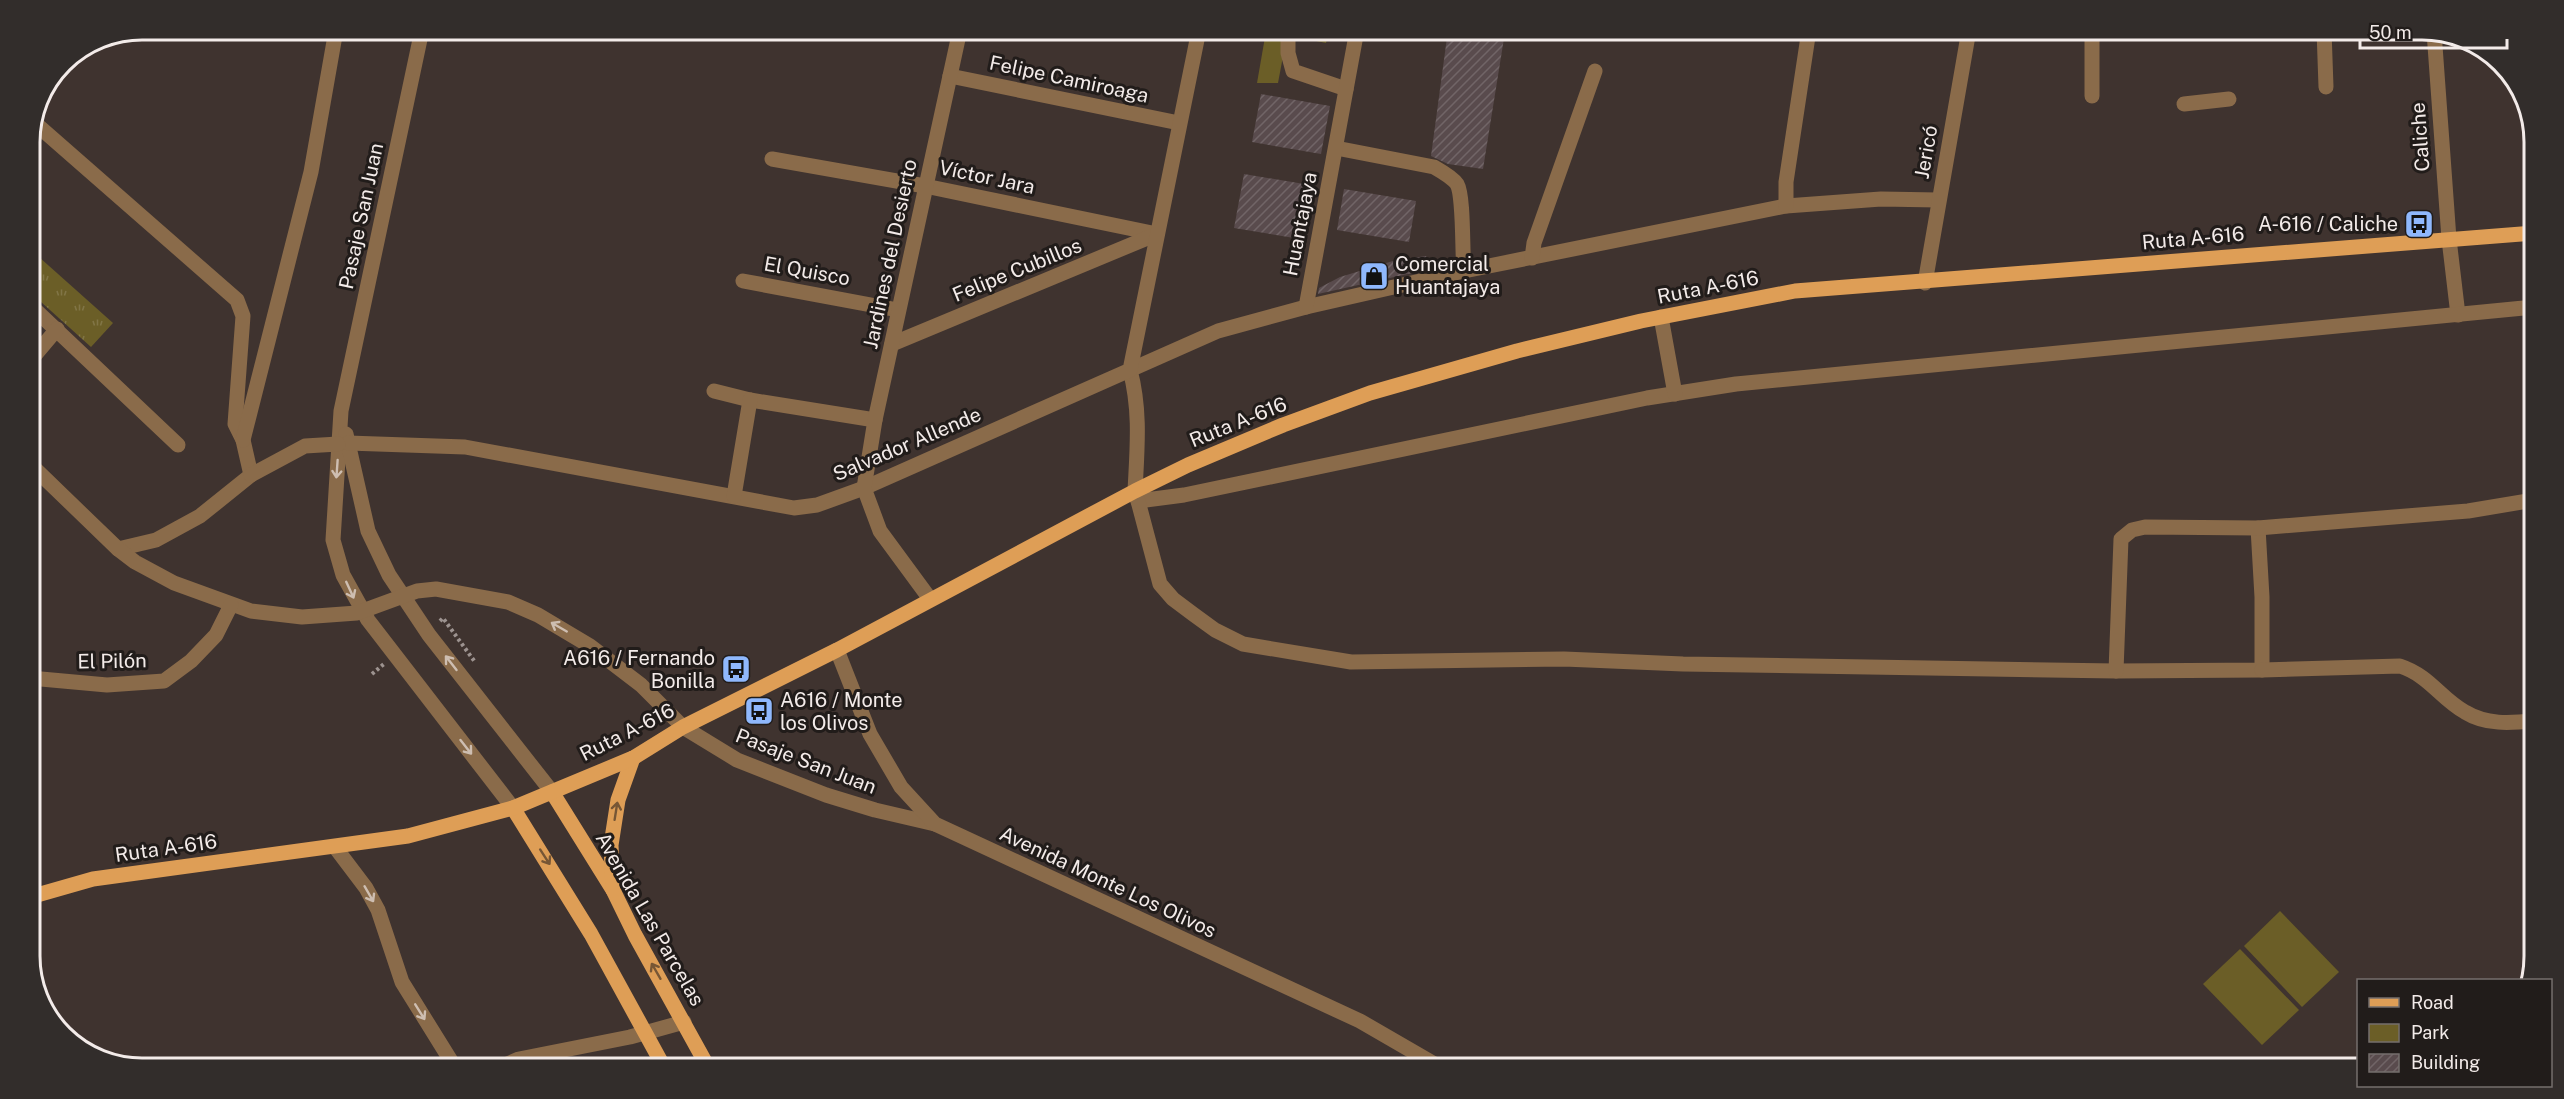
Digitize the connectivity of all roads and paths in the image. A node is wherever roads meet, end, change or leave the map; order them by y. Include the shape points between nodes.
1 (334, 40) edge
2 (420, 40) edge
3 (958, 40) edge
4 (1196, 40) edge
5 (1288, 40) edge
6 (1355, 40) edge
7 (1807, 40) edge
8 (1967, 40) edge
9 (2092, 40) edge
10 (2324, 40) edge
11 (2435, 41) edge
12 (1595, 71) dead end
13 (950, 76) junction
14 (2326, 87) dead end
15 (1346, 88) junction
16 (2092, 96) dead end
17 (2229, 99) dead end
18 (2184, 104) dead end
19 (1179, 123) junction
20 (42, 129) edge
21 (1336, 148) junction
22 (772, 159) dead end
23 (925, 186) junction
24 (1938, 200) junction
25 (1786, 206) junction
26 (1157, 234) junction
27 (2523, 234) edge
28 (2448, 239) junction
29 (1532, 258) junction
30 (1464, 271) junction
31 (743, 281) dead end
32 (1925, 283) junction
33 (1306, 307) junction
34 (2523, 308) edge
35 (898, 310) junction
36 (41, 315) edge
37 (2458, 315) junction
38 (1661, 317) junction
39 (57, 329) junction
40 (892, 344) junction
41 (41, 348) edge
42 (1130, 370) junction
43 (714, 391) dead end
44 (1675, 394) junction
45 (750, 400) junction
46 (875, 420) junction
47 (243, 440) junction
48 (343, 443) junction
49 (178, 445) dead end
50 (41, 475) edge
51 (251, 475) junction
52 (864, 488) junction
53 (734, 496) junction
54 (1136, 496) junction
55 (2523, 502) edge
56 (2258, 528) junction
57 (118, 549) junction
58 (402, 596) junction
59 (930, 599) junction
60 (231, 605) junction
61 (362, 612) junction
62 (837, 650) junction
63 (2262, 670) junction
64 (2115, 671) junction
65 (41, 679) edge
66 (2524, 722) edge
67 (683, 727) junction
68 (633, 758) junction
69 (552, 792) junction
70 (513, 808) junction
71 (935, 824) junction
72 (335, 846) junction
73 (613, 890) junction
74 (41, 894) edge
75 (684, 1022) junction
76 (647, 1033) junction
77 (449, 1058) edge
78 (524, 1058) edge
79 (660, 1058) edge
80 (703, 1058) edge
81 (1424, 1058) edge

1 - 47 street via 311,172
2 - 48 street, Pasaje San Juan via 340,411
3 - 13 street, Jardines del Desierto
4 - 19 street
5 - 15 street via 1293,71
6 - 15 street, Huantajaya
7 - 25 street via 1786,182
8 - 24 street, Jericó
9 - 16 street
10 - 14 street
11 - 28 street, Caliche
12 - 29 street
13 - 19 street, Felipe Camiroaga
13 - 23 street, Jardines del Desierto
15 - 21 street, Huantajaya
17 - 18 street
19 - 26 street
20 - 47 street via 237,300 243,316 235,424
21 - 30 street via 1434,167 1457,184
21 - 33 street, Huantajaya
22 - 23 street, Víctor Jara
23 - 26 street, Víctor Jara
23 - 35 street, Jardines del Desierto
24 - 25 street via 1881,199
24 - 32 street, Jericó
25 - 29 street
26 - 40 street, Felipe Cubillos
26 - 42 street
27 - 28 main road, Ruta A-616
28 - 32 main road, Ruta A-616
28 - 37 street, Caliche
29 - 30 street
30 - 33 street
31 - 35 street, El Quisco
32 - 38 main road, Ruta A-616 via 1795,291
33 - 42 street via 1218,331
34 - 37 street
35 - 40 street, Jardines del Desierto
36 - 39 street
37 - 44 street via 1748,383
38 - 44 street
38 - 54 main road, Ruta A-616 via 1517,351 1370,393 1188,465
39 - 41 street
39 - 49 street
40 - 46 street, Jardines del Desierto
42 - 52 street, Salvador Allende
42 - 54 street via 1139,421
43 - 45 street
44 - 54 street via 1184,495
45 - 46 street
45 - 53 street
46 - 52 street, Jardines del Desierto
47 - 51 street
48 - 51 street, Salvador Allende via 305,446
48 - 53 street, Salvador Allende via 465,447
48 - 58 street, Pasaje San Juan via 368,531
48 -> 61 street, Pasaje San Juan via 332,535 343,575
50 - 57 street, Pasaje San Juan
51 - 57 street, Salvador Allende via 200,516 156,540
52 - 53 street, Salvador Allende via 794,508
52 - 59 street via 880,531
54 - 59 main road, Ruta A-616
54 - 64 street via 1160,584 1192,614 1243,644 1351,662 1564,659
55 - 56 street via 2468,511
56 - 63 street
56 - 64 street via 2145,527 2132,530 2121,539
57 - 60 street, Pasaje San Juan via 174,583
58 - 61 street, Pasaje San Juan
67 -> 58 street, Pasaje San Juan via 633,678 538,615 508,602 436,589
69 -> 58 street, Pasaje San Juan
59 - 62 main road, Ruta A-616
60 - 61 street, Pasaje San Juan via 302,617
60 - 65 street, El Pilón via 216,634 191,662 164,681 106,685
61 -> 70 street, Pasaje San Juan
62 - 67 main road, Ruta A-616
62 - 71 street, Avenida Monte Los Olivos via 875,743 901,788
63 - 64 street
63 - 66 street via 2400,666 2417,672 2475,717 2505,723
67 - 68 main road, Ruta A-616
67 - 71 street, Pasaje San Juan via 737,760 826,795
68 - 69 main road, Ruta A-616
73 -> 68 main road via 614,822
69 - 70 main road, Ruta A-616
69 - 73 main road, Avenida Las Parcelas
70 - 72 main road, Ruta A-616 via 408,836
70 -> 76 main road via 591,933
71 - 81 street, Avenida Monte Los Olivos via 1360,1022
72 - 74 main road, Ruta A-616 via 93,879
72 -> 77 street via 378,910 402,982
75 -> 73 main road, Avenida Las Parcelas
75 - 76 street
75 - 80 main road, Avenida Las Parcelas
76 - 78 street
76 - 79 main road

